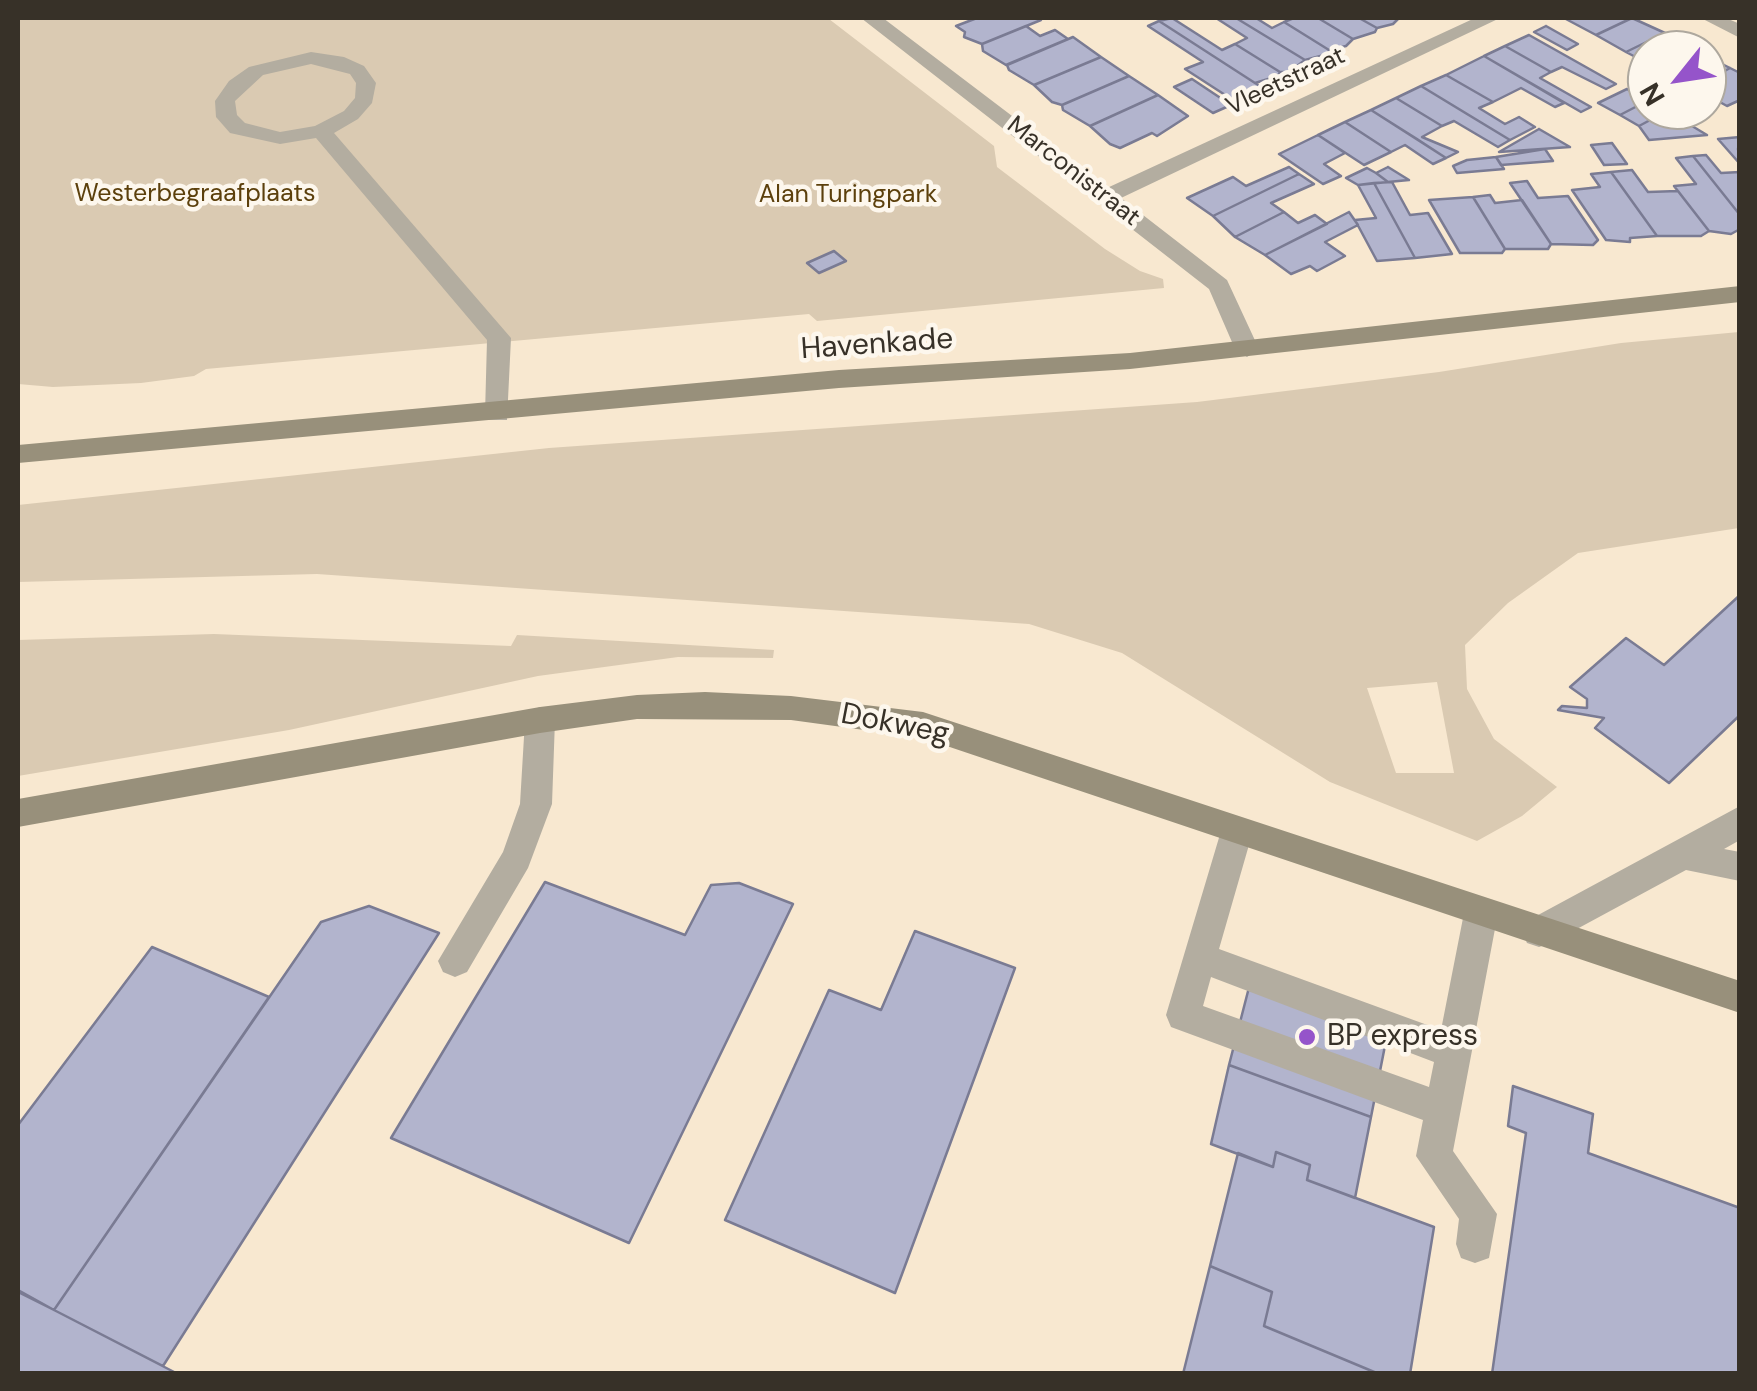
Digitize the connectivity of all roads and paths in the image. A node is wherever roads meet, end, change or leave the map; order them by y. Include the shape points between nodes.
1 (871, 18) edge
2 (1490, 18) edge
3 (1711, 18) edge
4 (1740, 32) edge
5 (321, 131) junction
6 (1105, 197) junction
7 (1740, 294) edge
8 (1247, 349) junction
9 (498, 414) junction
10 (18, 454) edge
11 (540, 720) junction
12 (18, 813) edge
13 (1740, 820) edge
14 (1237, 831) junction
15 (1680, 854) junction
16 (1740, 867) edge
17 (1481, 913) junction
18 (1539, 932) junction
19 (1199, 958) junction
20 (456, 961) dead end
21 (1740, 997) edge
22 (1454, 1052) junction
23 (1443, 1110) junction
24 (1475, 1244) dead end

1 - 6 street, Marconistraat
2 - 6 street, Vleetstraat
3 - 4 street
5 - 5 street via 365,100 366,84 357,70 337,61 282,62 256,71 225,101 227,117 257,135
5 - 9 street via 499,338
6 - 8 street, Marconistraat via 1219,285
7 - 8 street, Havenkade
8 - 9 street, Havenkade via 840,379
9 - 10 street, Havenkade
11 - 12 street, Dokweg
11 - 14 street, Dokweg via 705,704 923,725
11 - 20 street via 536,804 516,858
13 - 15 street
14 - 17 street, Dokweg
14 - 19 street
15 - 16 street
15 - 18 street
17 - 18 street, Dokweg
17 - 22 street
18 - 21 street, Dokweg
19 - 22 street
19 - 23 street via 1183,1016
22 - 23 street
23 - 24 street via 1434,1156 1478,1214

